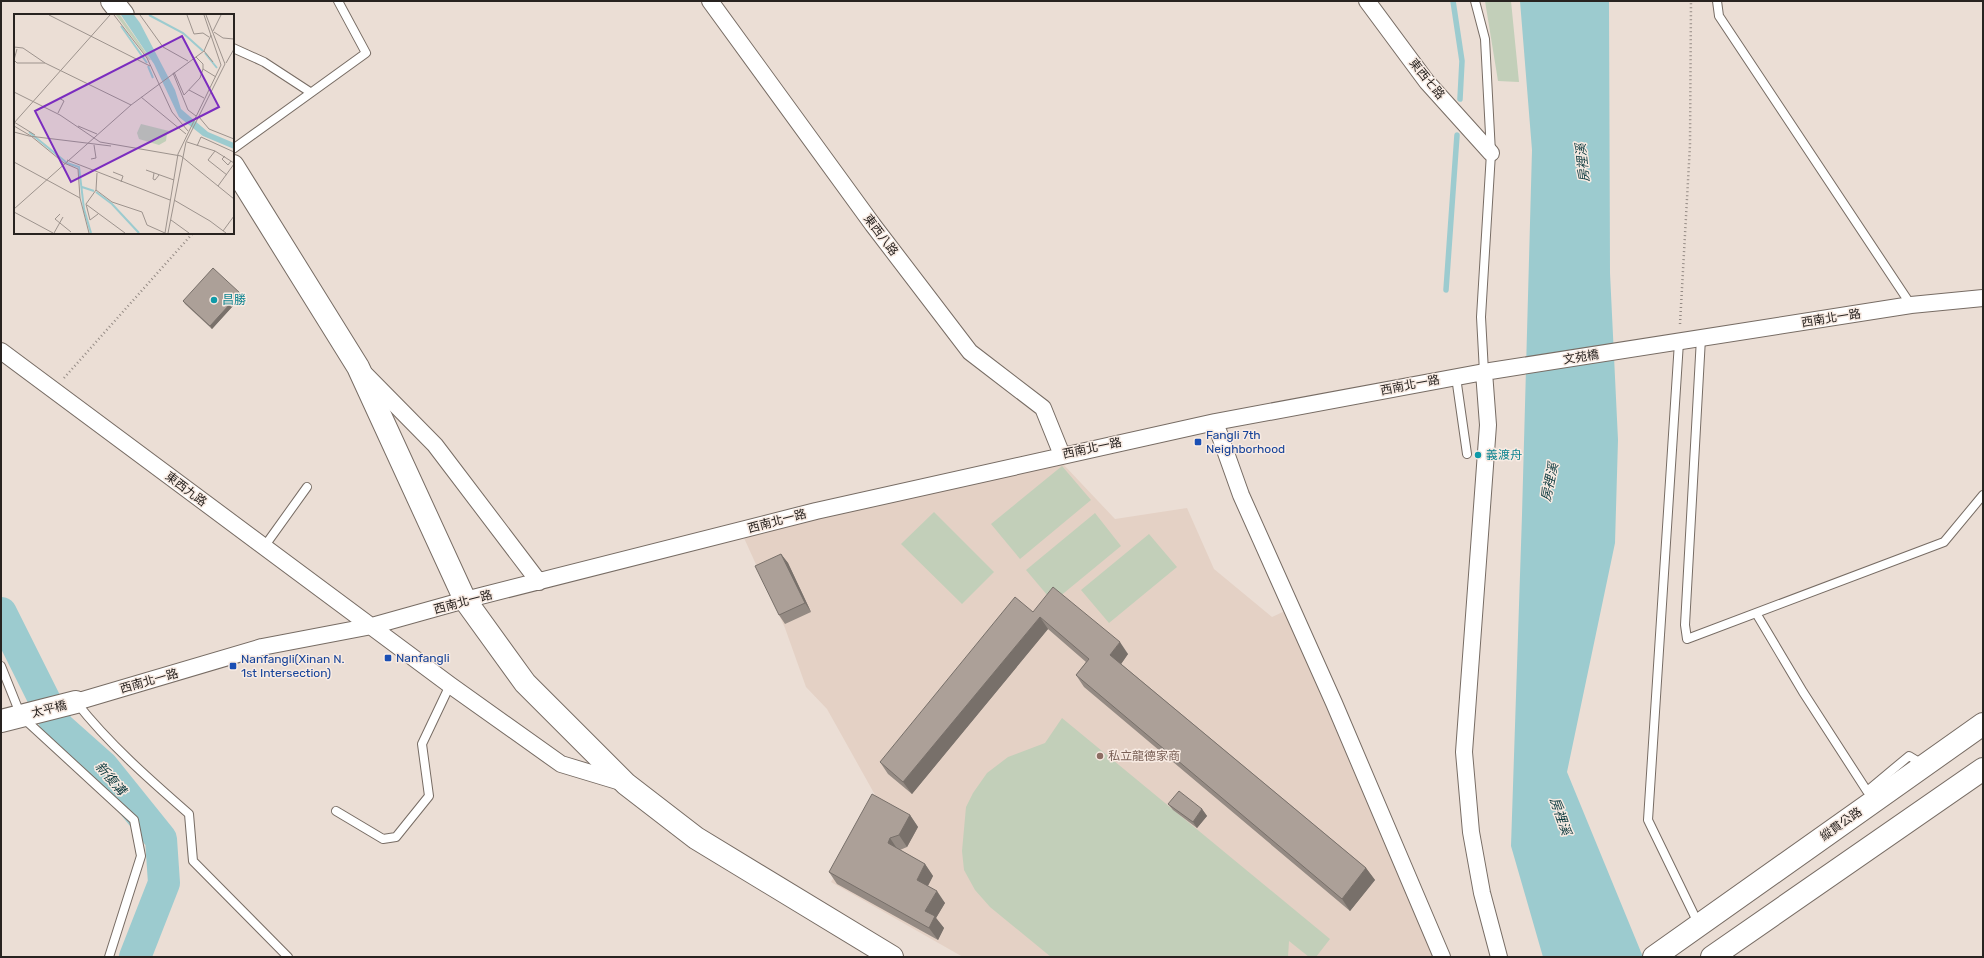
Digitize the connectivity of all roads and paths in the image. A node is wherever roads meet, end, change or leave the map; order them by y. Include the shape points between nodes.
1 (112, 1) edge
2 (338, 1) edge
3 (710, 1) edge
4 (1367, 1) edge
5 (1475, 1) edge
6 (1691, 1) edge
7 (1717, 1) edge
8 (121, 14) edge
9 (234, 48) edge
10 (310, 92) junction
11 (234, 148) edge
12 (1491, 153) junction
13 (234, 168) edge
14 (192, 234) edge
15 (1983, 298) edge
16 (1911, 305) junction
17 (1701, 338) junction
18 (1679, 342) junction
19 (1, 352) edge
20 (358, 366) junction
21 (1484, 372) junction
22 (1456, 376) junction
23 (53, 390) junction
24 (1215, 422) junction
25 (1062, 454) junction
26 (1467, 454) dead end
27 (307, 487) dead end
28 (1983, 495) edge
29 (264, 547) junction
30 (539, 582) junction
31 (465, 600) junction
32 (1756, 613) junction
33 (372, 626) junction
34 (1, 666) edge
35 (450, 685) junction
36 (76, 702) junction
37 (11, 718) edge
38 (1983, 724) edge
39 (1924, 765) junction
40 (1983, 769) edge
41 (626, 784) junction
42 (336, 811) dead end
43 (1699, 925) junction
44 (1719, 955) edge
45 (109, 957) edge
46 (288, 957) edge
47 (892, 957) edge
48 (1442, 957) edge
49 (1499, 957) edge
50 (1654, 957) edge

1 - 8 main road
2 - 10 lane via 366,53
3 - 25 street, 東西八路 via 970,352 1043,408
4 - 12 street, 東西七路 via 1427,82
5 - 12 lane via 1485,39
6 - 18 path via 1690,144
7 - 16 lane via 1719,16
9 - 10 lane via 264,62
10 - 11 lane
12 - 21 lane via 1481,316
13 - 20 main road
14 - 23 path
15 - 16 street, 西南北一路
16 - 17 street, 西南北一路
17 - 18 street, 西南北一路
17 - 32 lane via 1685,625 1688,639
18 - 21 street, 文苑橋
18 - 43 lane via 1648,820
19 - 23 street, 東西九路
20 - 30 street via 435,445
20 - 31 main road
21 - 22 street, 西南北一路
21 - 49 street via 1488,425 1464,752 1471,832 1482,894
22 - 24 street, 西南北一路
22 - 26 lane
23 - 29 street, 東西九路
24 - 25 street, 西南北一路
24 - 48 street via 1241,495
25 - 30 street, 西南北一路 via 816,511
27 - 29 lane
28 - 32 lane via 1944,542
29 - 33 street, 東西九路
30 - 31 street, 西南北一路
31 - 33 street, 西南北一路
31 - 41 main road via 525,683
32 - 39 lane via 1803,692 1868,791 1909,756
33 - 35 street, 東西九路
33 - 36 street, 西南北一路 via 262,647
34 - 37 lane
35 - 41 street, 東西九路 via 561,764
35 - 42 lane via 422,744 428,796 396,836 383,840
36 - 37 main road, 太平橋
36 - 46 lane via 125,757 189,814 193,861
37 - 45 lane via 134,820 141,856
38 - 39 main road, 縱貫公路
39 - 43 main road, 縱貫公路
40 - 44 main road
41 - 47 main road via 696,838
43 - 50 main road, 縱貫公路

